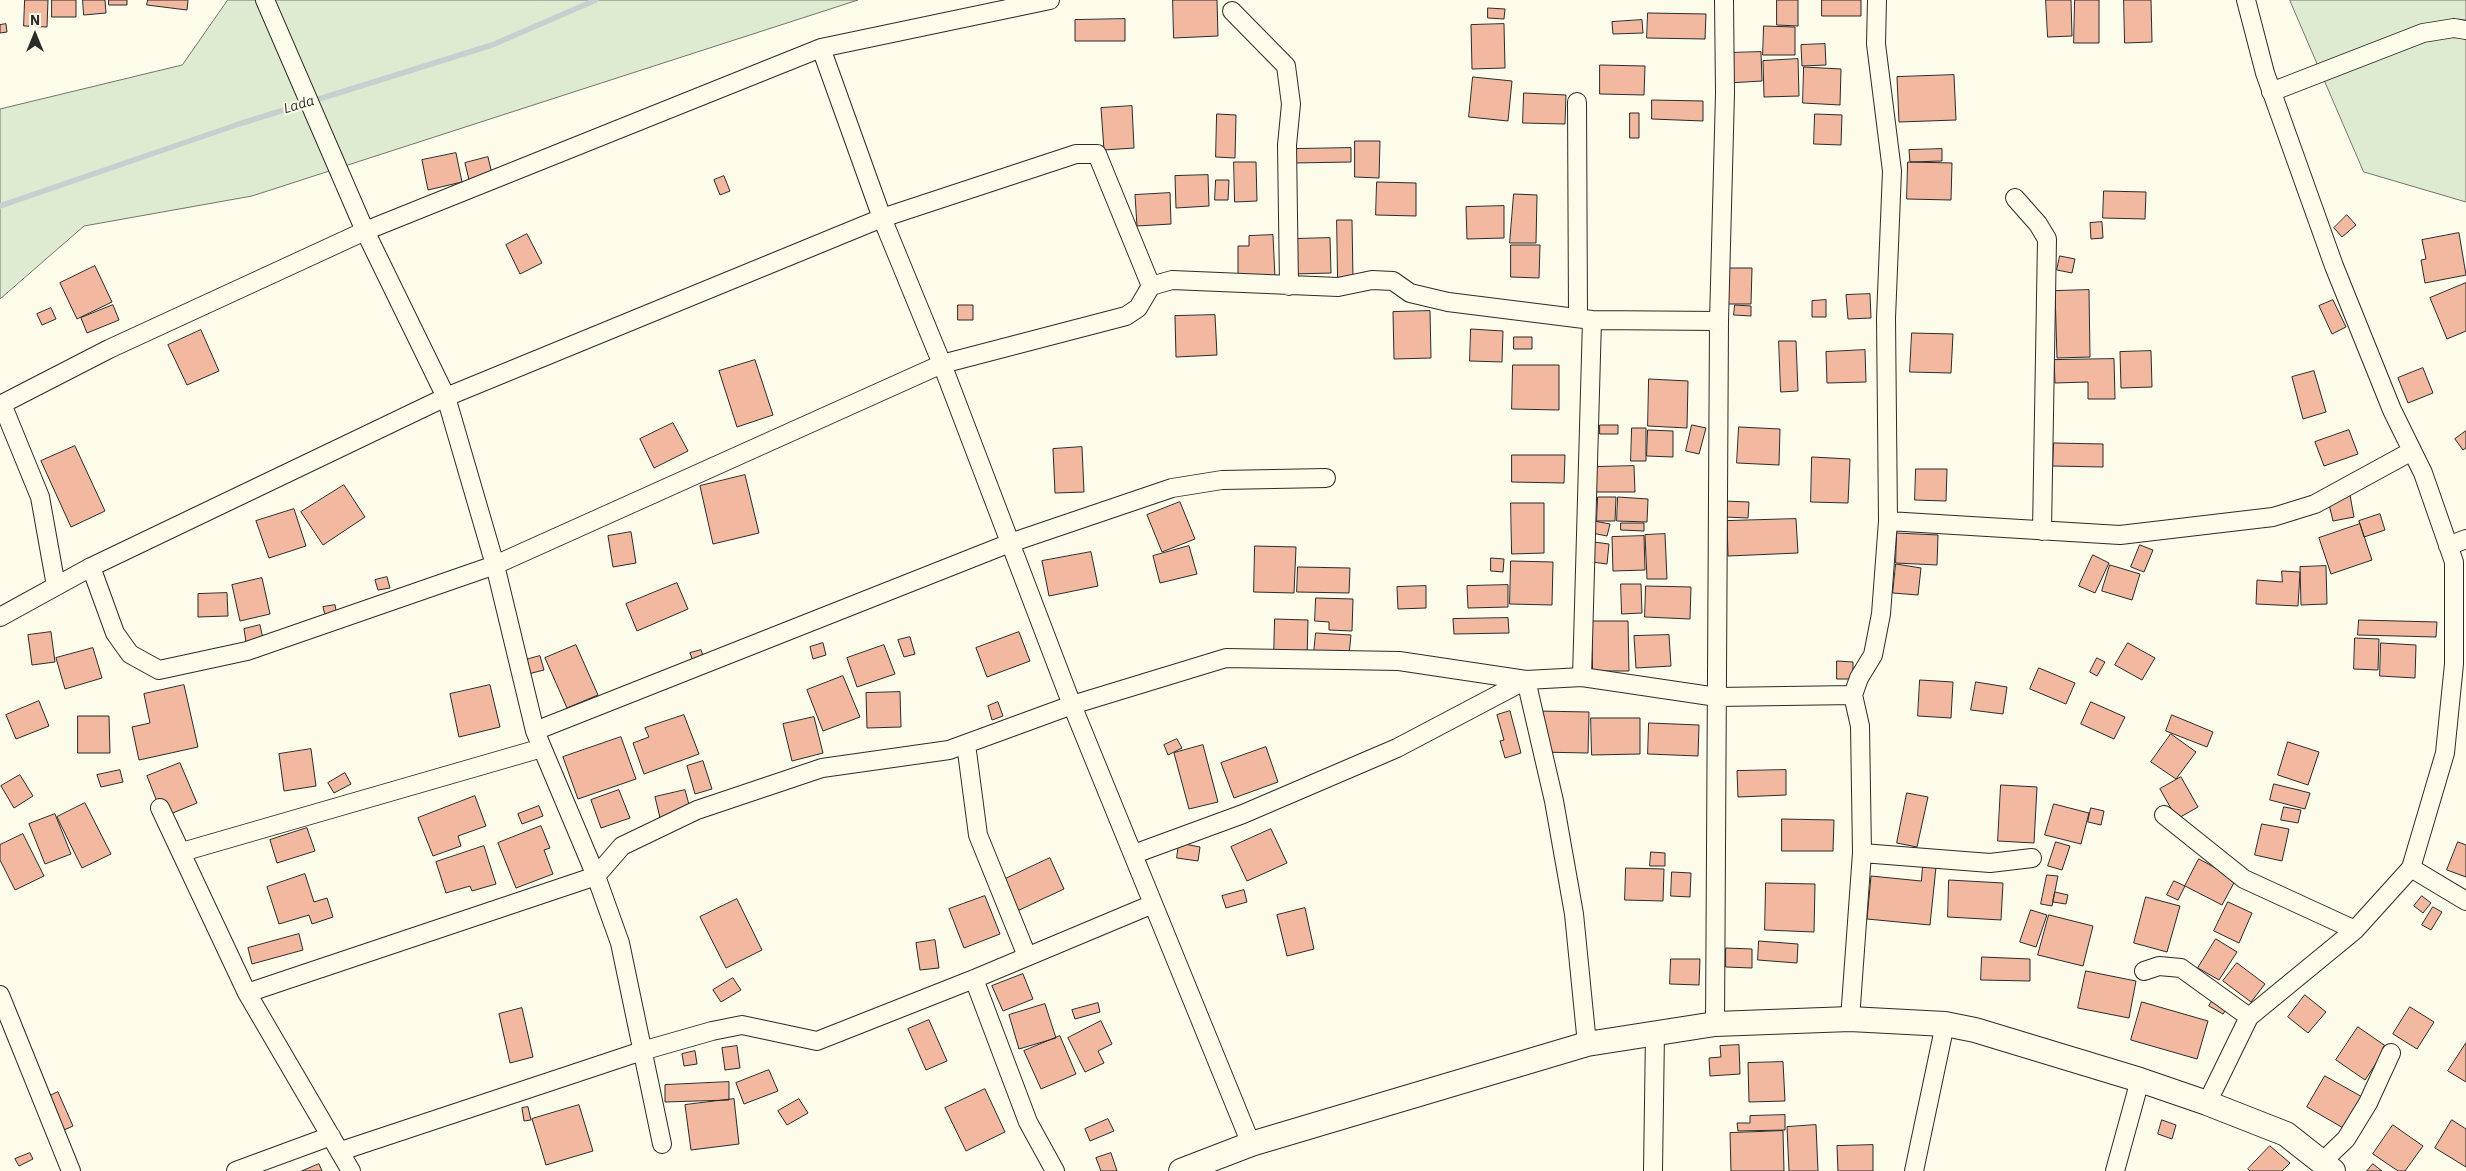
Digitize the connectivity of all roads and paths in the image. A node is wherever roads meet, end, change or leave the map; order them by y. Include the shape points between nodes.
1 (265, 0) edge
2 (1050, 0) edge
3 (1724, 0) edge
4 (1877, 0) edge
5 (2246, 0) edge
6 (1232, 11) dead end
7 (2466, 30) edge
8 (821, 48) junction
9 (2271, 92) junction
10 (1577, 102) dead end
11 (2015, 198) dead end
12 (882, 218) junction
13 (365, 231) junction
14 (1151, 286) junction
15 (1289, 286) junction
16 (1585, 318) junction
17 (1719, 320) junction
18 (942, 364) junction
19 (446, 397) junction
20 (1, 405) edge
21 (2412, 451) junction
22 (1326, 478) dead end
23 (1888, 522) junction
24 (2042, 531) junction
25 (2466, 539) edge
26 (1010, 543) junction
27 (2448, 546) junction
28 (495, 565) junction
29 (91, 567) junction
30 (56, 586) junction
31 (2460, 601) edge
32 (0, 617) edge
33 (1582, 677) junction
34 (1526, 680) junction
35 (1853, 695) junction
36 (1717, 697) junction
37 (1072, 705) junction
38 (535, 731) junction
39 (966, 744) junction
40 (542, 748) junction
41 (160, 808) dead end
42 (2164, 815) dead end
43 (182, 852) junction
44 (1862, 853) junction
45 (1134, 854) junction
46 (2032, 858) dead end
47 (2411, 868) junction
48 (596, 876) junction
49 (2466, 901) edge
50 (1153, 904) junction
51 (2355, 930) junction
52 (1026, 956) junction
53 (2144, 971) dead end
54 (974, 979) junction
55 (247, 993) junction
56 (0, 995) edge
57 (2249, 1017) junction
58 (1850, 1019) junction
59 (1714, 1024) junction
60 (1945, 1024) junction
61 (1655, 1033) junction
62 (1588, 1044) junction
63 (642, 1051) junction
64 (2391, 1053) dead end
65 (2140, 1080) junction
66 (2207, 1102) junction
67 (331, 1136) junction
68 (662, 1144) dead end
69 (1251, 1144) junction
70 (341, 1151) junction
71 (2328, 1166) edge
72 (71, 1171) edge
73 (236, 1171) edge
74 (351, 1171) edge
75 (1055, 1171) edge
76 (1181, 1171) edge
77 (1653, 1171) edge
78 (1914, 1171) edge
79 (2115, 1171) edge

1 - 13 street
2 - 8 street
3 - 17 street
4 - 23 street via 1876,44 1892,171 1886,318
5 - 9 street
6 - 15 street via 1286,66 1291,104 1287,145
7 - 9 street via 2454,28 2423,33
8 - 12 street
8 - 13 street
9 - 21 street via 2334,266 2392,410
10 - 16 street
11 - 24 street via 2038,224 2047,240
12 - 14 street via 1076,154 1097,154
12 - 18 street
12 - 19 street
13 - 19 street
13 - 20 street via 109,349
14 - 15 street via 1172,280
14 - 18 street via 1138,308 1126,316
15 - 16 street via 1338,287 1372,280 1392,281 1410,293 1448,302
16 - 17 street
16 - 33 street
17 - 36 street
18 - 26 street
18 - 28 street
19 - 28 street
19 - 29 street
20 - 30 street via 40,497
21 - 24 street via 2315,504 2273,517 2120,535
21 - 27 street
22 - 26 street via 1222,480 1172,488
23 - 24 street
23 - 35 street via 1881,614 1873,656
25 - 27 street
26 - 37 street
26 - 38 street
27 - 31 street
28 - 29 street via 247,651 159,670 130,654 115,633
28 - 38 street
29 - 30 street
30 - 32 street
31 - 47 street via 2445,754
33 - 34 street
33 - 36 street
34 - 37 street via 1400,661 1226,658
34 - 45 street via 1397,748 1243,814
34 - 62 street via 1554,801 1574,914
35 - 36 street
35 - 44 street via 1860,726
36 - 59 street
37 - 39 street
37 - 45 street
38 - 40 street
39 - 48 street via 949,750 822,768 697,810 622,846
39 - 52 street via 978,835
40 - 43 street
40 - 48 street
41 - 43 street
42 - 51 street via 2244,879
43 - 55 street
44 - 46 street via 1990,863
44 - 58 street
45 - 50 street
47 - 49 street
47 - 51 street
48 - 55 street
48 - 63 street via 620,943
50 - 52 street
50 - 69 street
51 - 57 street
52 - 54 street
53 - 57 street via 2158,966 2181,968
54 - 63 street via 816,1041 742,1025
54 - 75 street via 1028,1122
55 - 67 street
56 - 72 street
57 - 66 street
58 - 59 street
58 - 60 street
59 - 61 street
60 - 65 street via 1975,1030
60 - 78 street
61 - 62 street
61 - 77 street
62 - 69 street
63 - 68 street
63 - 70 street
64 - 71 street via 2368,1102
65 - 66 street
65 - 79 street
66 - 71 street via 2286,1134
67 - 70 street
67 - 73 street
69 - 76 street
70 - 74 street

